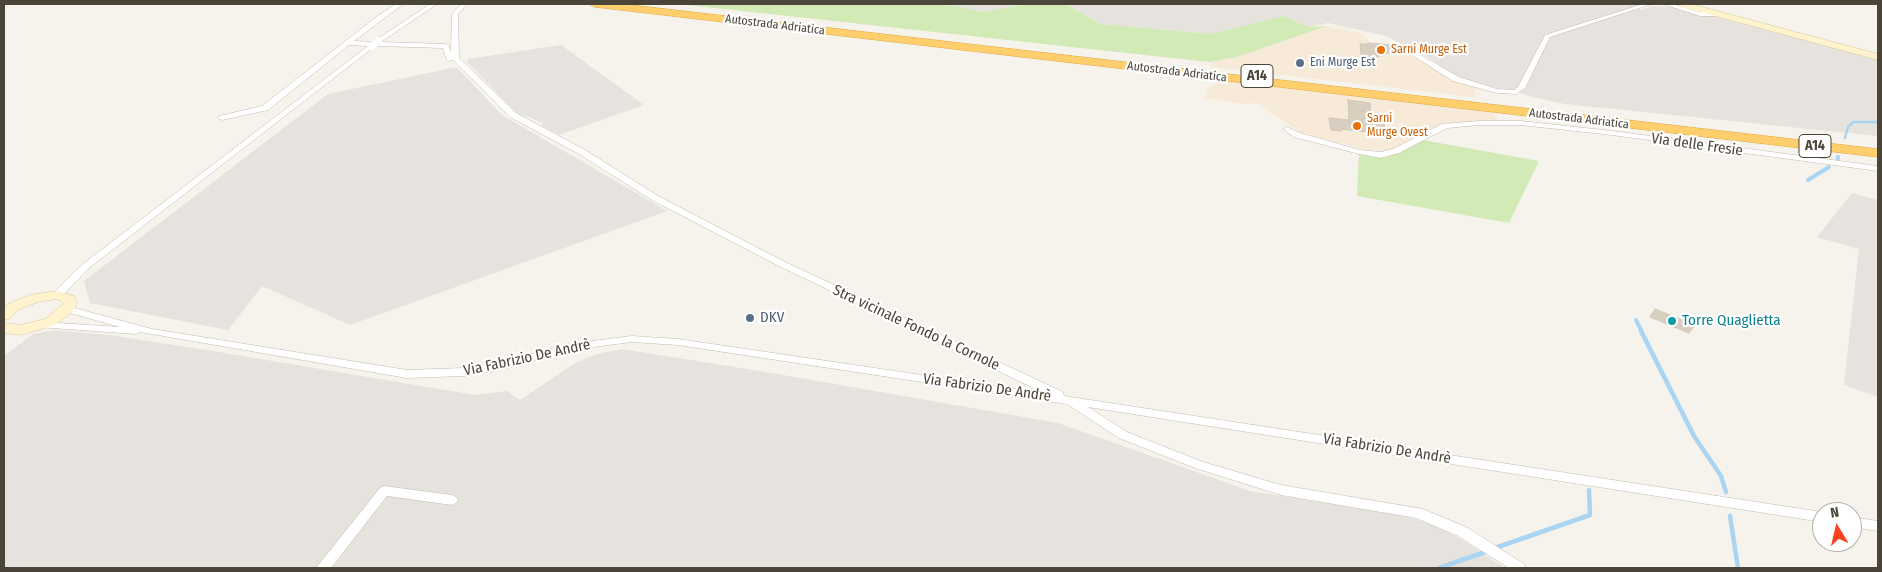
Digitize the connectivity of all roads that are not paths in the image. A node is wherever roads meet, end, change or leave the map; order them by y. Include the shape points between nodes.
1 (400, 4) edge
2 (434, 4) edge
3 (464, 4) edge
4 (595, 4) edge
5 (636, 4) edge
6 (1649, 4) edge
7 (1666, 4) edge
8 (1682, 4) edge
9 (1696, 4) edge
10 (1718, 14) junction
11 (348, 43) junction
12 (1401, 46) dead end
13 (1878, 56) edge
14 (455, 58) junction
15 (222, 118) dead end
16 (1286, 130) dead end
17 (1878, 146) edge
18 (1878, 153) edge
19 (1878, 169) edge
20 (57, 295) junction
21 (67, 310) junction
22 (4, 316) edge
23 (42, 325) junction
24 (4, 328) edge
25 (21, 330) junction
26 (152, 332) junction
27 (4, 338) edge
28 (1068, 400) junction
29 (452, 500) dead end
30 (1812, 515) edge
31 (1862, 524) edge
32 (1878, 526) edge
33 (323, 568) edge
34 (1520, 568) edge

1 - 11 street
2 - 20 street via 375,43 86,266
3 - 14 street via 455,14
4 - 18 highway, Autostrada Adriatica / A14
5 - 17 highway, Autostrada Adriatica / A14
6 - 12 street via 1547,36 1522,88 1516,92 1497,92 1450,76
7 - 10 street via 1700,14
8 - 10 main road
9 - 13 main road
10 - 13 main road
11 - 14 street, Stra vicinale Fondo la Cornole via 446,46 450,58
11 - 15 street via 265,108
14 - 28 street, Stra vicinale Fondo la Cornole via 513,115 582,152 654,198 782,264
16 - 19 street, Via delle Fresie via 1359,152 1381,155 1396,151 1445,126 1521,123
20 - 21 main road via 69,299
20 - 22 main road via 23,302
21 - 23 main road
21 - 26 street
23 - 25 main road
23 - 26 street
24 - 25 main road
25 - 27 main road
26 - 28 street, Via Fabrizio De Andrè via 408,374 464,372 509,364 569,346 632,339 678,342
28 - 30 street, Via Fabrizio De Andrè
28 - 34 street, Stra vicinale Fondo la Cornole via 1123,435 1199,465 1281,490 1418,513 1464,532
29 - 33 street via 384,491
31 - 32 street

